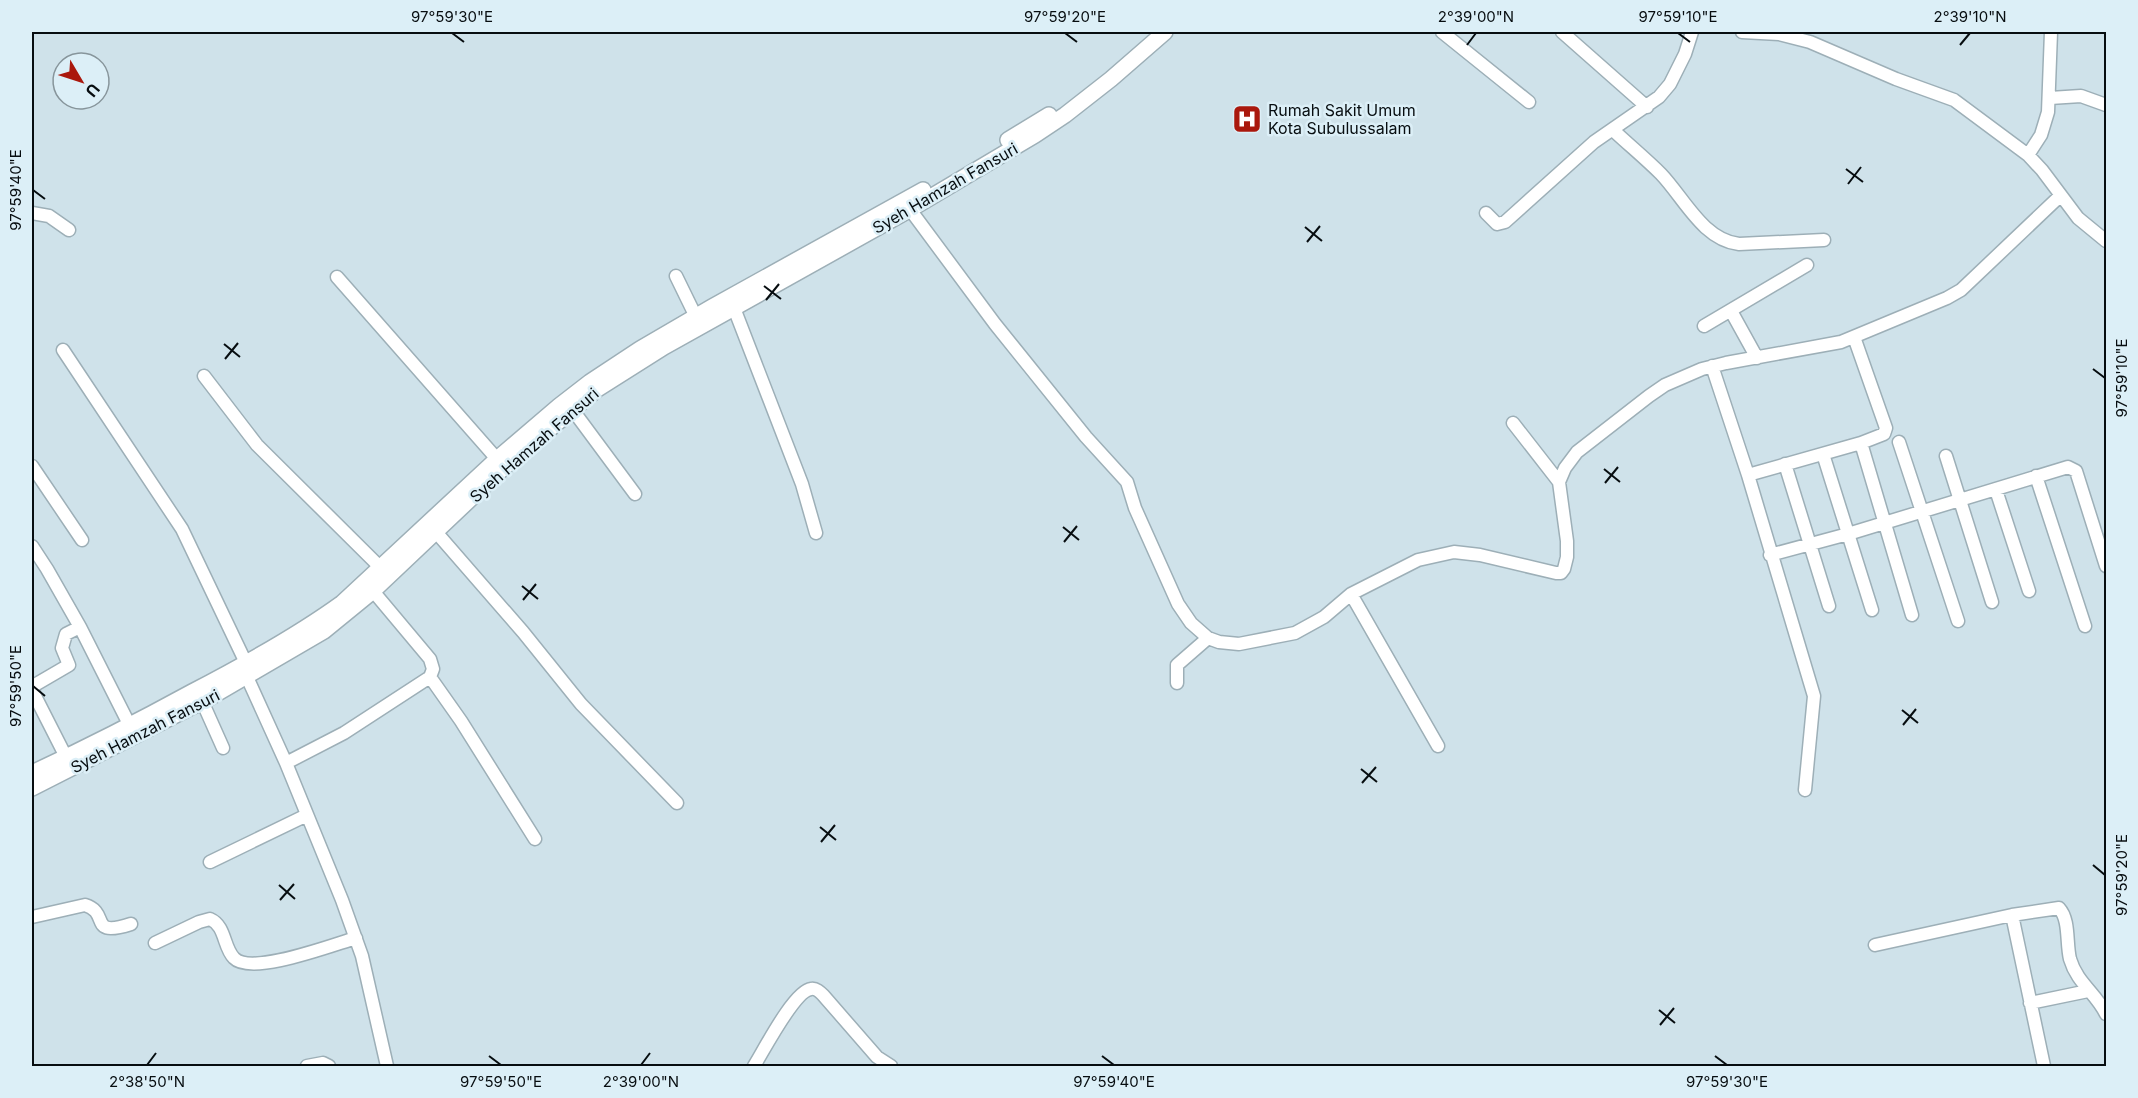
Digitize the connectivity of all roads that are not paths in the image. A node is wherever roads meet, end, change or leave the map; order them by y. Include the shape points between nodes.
1 (1149, 32) edge
2 (1165, 32) edge
3 (1442, 32) edge
4 (1562, 32) edge
5 (1692, 32) edge
6 (1742, 32) edge
7 (2052, 32) edge
8 (1082, 96) junction
9 (2050, 98) junction
10 (1529, 102) dead end
11 (2106, 105) edge
12 (1647, 107) junction
13 (1613, 130) junction
14 (2028, 155) junction
15 (2060, 196) junction
16 (907, 205) junction
17 (32, 213) edge
18 (1486, 213) dead end
19 (69, 230) dead end
20 (1824, 240) dead end
21 (2106, 241) edge
22 (1807, 265) dead end
23 (676, 276) dead end
24 (337, 277) dead end
25 (734, 308) junction
26 (1731, 311) junction
27 (696, 317) junction
28 (1704, 326) dead end
29 (1854, 337) junction
30 (63, 350) dead end
31 (1757, 358) junction
32 (1712, 366) junction
33 (204, 376) dead end
34 (572, 409) junction
35 (550, 420) junction
36 (1514, 423) dead end
37 (1899, 442) dead end
38 (1861, 443) junction
39 (1823, 454) junction
40 (1946, 456) dead end
41 (497, 459) junction
42 (1785, 464) junction
43 (33, 471) edge
44 (1748, 475) junction
45 (2036, 477) junction
46 (1559, 482) junction
47 (1996, 490) junction
48 (635, 494) dead end
49 (1960, 500) junction
50 (1922, 511) junction
51 (1883, 523) junction
52 (436, 532) junction
53 (816, 533) dead end
54 (1848, 534) junction
55 (82, 540) dead end
56 (1810, 545) junction
57 (32, 546) edge
58 (1770, 555) junction
59 (2106, 566) edge
60 (385, 571) junction
61 (373, 591) junction
62 (2029, 591) dead end
63 (1351, 594) junction
64 (1992, 603) dead end
65 (1829, 606) dead end
66 (1872, 610) dead end
67 (1912, 615) dead end
68 (1958, 621) dead end
69 (2085, 626) dead end
70 (80, 627) junction
71 (1208, 638) junction
72 (246, 670) junction
73 (430, 677) junction
74 (1176, 683) dead end
75 (202, 701) junction
76 (130, 726) junction
77 (1438, 746) dead end
78 (223, 748) dead end
79 (66, 758) junction
80 (286, 763) junction
81 (32, 773) edge
82 (32, 788) edge
83 (1805, 790) dead end
84 (677, 803) dead end
85 (308, 815) junction
86 (535, 839) dead end
87 (210, 862) dead end
88 (2012, 915) junction
89 (32, 917) edge
90 (131, 924) dead end
91 (356, 938) junction
92 (155, 943) dead end
93 (1875, 945) dead end
94 (2088, 991) junction
95 (2030, 1003) junction
96 (2106, 1014) edge
97 (307, 1066) edge
98 (329, 1066) edge
99 (387, 1066) edge
100 (754, 1066) edge
101 (891, 1066) edge
102 (2044, 1066) edge

1 - 8 main road, Syeh Hamzah Fansuri
2 - 8 main road, Syeh Hamzah Fansuri
3 - 10 street
4 - 12 street
5 - 12 street via 1670,84
6 - 14 street via 1779,34 1810,42 1942,95
7 - 9 street
8 - 16 main road, Syeh Hamzah Fansuri via 1035,135
9 - 11 street via 2081,96
9 - 14 street via 2046,124
12 - 13 street
13 - 18 street via 1563,168 1505,222 1497,224
13 - 20 street via 1662,176 1706,228 1729,243
14 - 15 street
15 - 21 street via 2086,226
15 - 29 street via 1961,290
16 - 25 main road, Syeh Hamzah Fansuri
16 - 27 main road, Syeh Hamzah Fansuri
16 - 71 street via 995,324 1127,482 1178,604
17 - 19 street via 48,216
22 - 26 street
23 - 27 street
24 - 41 street
25 - 34 main road, Syeh Hamzah Fansuri via 664,347
25 - 53 street via 802,484
26 - 28 street
26 - 31 street
27 - 35 main road, Syeh Hamzah Fansuri via 590,382
29 - 31 street
29 - 38 street via 1886,428 1883,436
30 - 72 street via 183,529
31 - 32 street
32 - 44 street
32 - 46 street via 1665,386 1615,421 1577,452
33 - 60 street via 257,444
34 - 35 main road, Syeh Hamzah Fansuri
34 - 48 street
35 - 41 main road, Syeh Hamzah Fansuri
35 - 52 main road, Syeh Hamzah Fansuri
36 - 46 street
37 - 50 street
38 - 39 street
38 - 51 street
39 - 42 street
39 - 54 street
40 - 49 street
41 - 60 main road, Syeh Hamzah Fansuri
42 - 44 street
42 - 56 street
43 - 55 street
44 - 58 street
45 - 47 street
45 - 59 street via 2068,467 2076,471
45 - 69 street
46 - 63 street via 1567,541 1562,573 1454,552 1418,560
47 - 49 street
47 - 62 street
49 - 50 street
49 - 64 street
50 - 51 street
50 - 68 street
51 - 54 street
51 - 67 street
52 - 60 main road, Syeh Hamzah Fansuri
52 - 84 street via 581,704
54 - 56 street
54 - 66 street
56 - 58 street
56 - 65 street
57 - 70 street
58 - 83 street via 1814,696
60 - 61 main road, Syeh Hamzah Fansuri
60 - 72 main road, Syeh Hamzah Fansuri
61 - 72 main road, Syeh Hamzah Fansuri via 324,631
61 - 73 street via 430,659
63 - 71 street via 1324,617 1295,633 1239,644
63 - 77 street
70 - 76 street
70 - 79 street via 66,634 62,648 69,665 33,686
71 - 74 street via 1177,664
72 - 75 main road, Syeh Hamzah Fansuri
72 - 76 main road, Syeh Hamzah Fansuri
72 - 80 street
73 - 80 street via 344,733
73 - 86 street
75 - 78 street
75 - 82 main road, Syeh Hamzah Fansuri
76 - 79 main road, Syeh Hamzah Fansuri
79 - 81 main road, Syeh Hamzah Fansuri
80 - 85 street
85 - 87 street
85 - 91 street
88 - 93 street
88 - 94 street via 2055,908 2062,911 2070,959
88 - 95 street
89 - 90 street via 85,905 93,909 107,929
91 - 92 street via 270,963 247,965 232,956 219,926 210,920
91 - 99 street
94 - 95 street
94 - 96 street
95 - 102 street
97 - 98 street
100 - 101 street via 784,1016 810,989 823,995 877,1057

